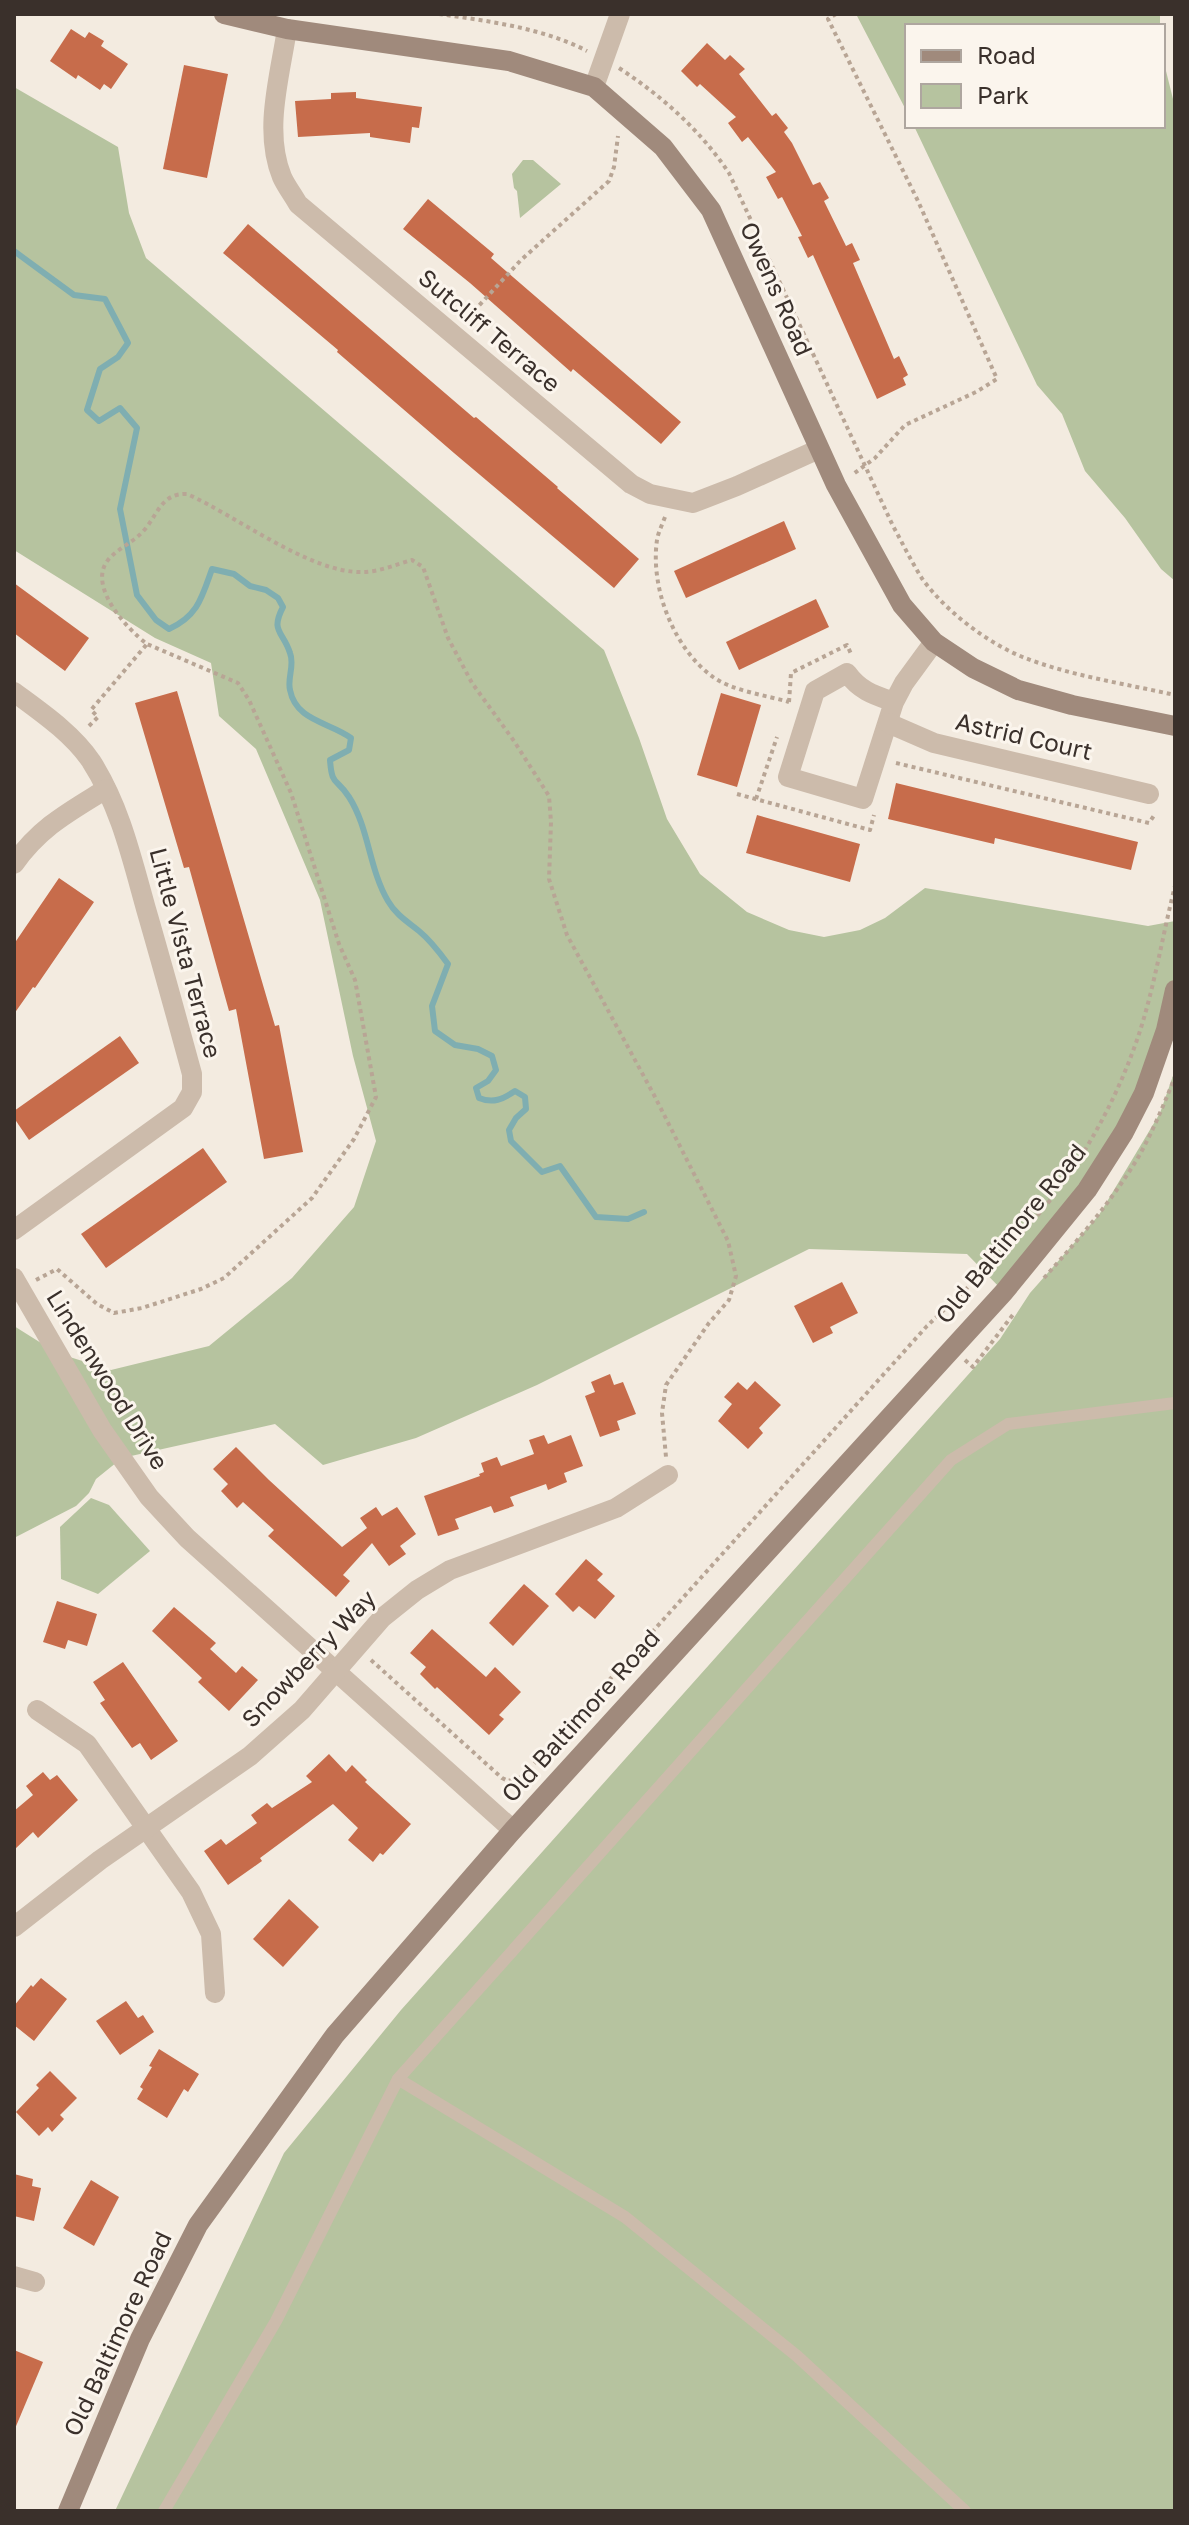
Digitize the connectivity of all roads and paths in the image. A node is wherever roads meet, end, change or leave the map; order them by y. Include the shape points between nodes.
1 (224, 14) edge
2 (439, 14) edge
3 (620, 14) edge
4 (836, 14) edge
5 (287, 29) junction
6 (603, 59) junction
7 (594, 87) junction
8 (626, 112) junction
9 (474, 311) dead end
10 (819, 449) junction
11 (865, 467) junction
12 (836, 485) junction
13 (671, 500) junction
14 (934, 642) junction
15 (147, 644) junction
16 (14, 692) edge
17 (1175, 695) edge
18 (789, 702) dead end
19 (894, 702) junction
20 (888, 723) junction
21 (1175, 726) edge
22 (73, 740) junction
23 (888, 762) dead end
24 (106, 789) junction
25 (1154, 802) joint
26 (14, 864) edge
27 (1175, 886) edge
28 (1175, 990) edge
29 (14, 1230) edge
30 (17, 1284) edge
31 (1175, 1403) edge
32 (668, 1475) joint
33 (356, 1648) junction
34 (335, 1671) junction
35 (37, 1710) dead end
36 (146, 1829) junction
37 (513, 1830) junction
38 (14, 1927) edge
39 (215, 1993) dead end
40 (398, 2079) junction
41 (14, 2276) edge
42 (35, 2282) dead end
43 (68, 2511) edge
44 (164, 2511) edge
45 (965, 2511) edge

1 - 5 street, Owens Road
2 - 6 path via 543,34
3 - 6 street
4 - 11 path via 828,19 918,201 997,379 905,425
5 - 7 street, Owens Road via 509,61
5 - 13 street, Sutcliff Terrace via 273,124 282,178 298,204 631,484
6 - 7 street
6 - 11 path via 655,92 712,147 729,173
7 - 8 street, Owens Road
8 - 9 path via 609,181 521,260
8 - 10 street, Owens Road via 663,147 711,210
10 - 12 street, Owens Road
10 - 13 street, Sutcliff Terrace via 693,503
11 - 12 path
11 - 17 path via 923,580 961,619 1023,657
12 - 14 street, Owens Road via 902,605
13 - 18 path via 657,539 656,560 676,635 715,679
14 - 19 street
14 - 21 street, Owens Road via 1018,690
15 - 22 path via 91,710 98,717
15 - 30 path via 238,683 249,700 291,793 355,980 376,1097 312,1198 224,1278 114,1313 57,1269
15 - 32 path via 126,627 101,575 118,549 177,494 187,494 310,559 346,571 365,573 412,560 423,567 448,638 472,683 549,796 549,879 567,935 661,1108 734,1262 729,1300 666,1385 662,1413
16 - 22 street, Little Vista Terrace
19 - 20 street
19 - 20 street via 864,692 847,673 815,691 788,777 863,799
20 - 25 street, Astrid Court via 934,743
22 - 24 street, Little Vista Terrace
23 - 25 path via 1149,823
24 - 26 street via 53,822
24 - 29 street, Little Vista Terrace via 125,834 192,1074 192,1092 183,1108
27 - 33 path via 1134,1049 1096,1130 1057,1191 927,1326 522,1777 502,1778
28 - 37 street, Old Baltimore Road via 1144,1093 1087,1190 1004,1292
30 - 34 street, Lindenwood Drive via 102,1430 149,1497
31 - 40 lane via 1008,1424 951,1460
32 - 33 street, Snowberry Way via 616,1508 450,1570 382,1618
33 - 34 street, Snowberry Way
34 - 36 street, Snowberry Way via 302,1710 250,1756
34 - 37 street, Lindenwood Drive
35 - 36 street via 87,1744
36 - 38 street, Snowberry Way
36 - 39 street via 191,1892 211,1934
37 - 43 street, Old Baltimore Road via 335,2035 198,2225 140,2339
40 - 44 lane via 276,2321
40 - 45 lane via 625,2217 797,2356
41 - 42 street

